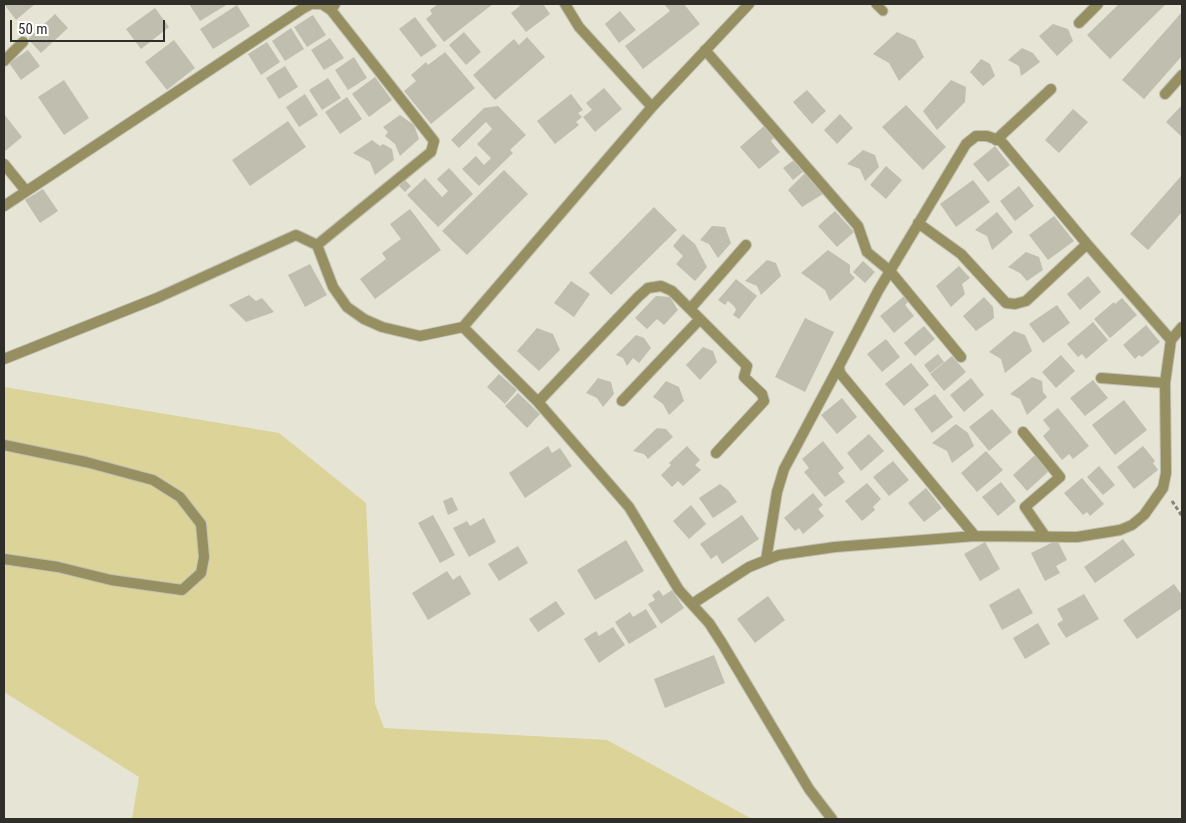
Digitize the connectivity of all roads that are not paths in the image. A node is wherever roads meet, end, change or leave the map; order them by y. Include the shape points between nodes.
1 (565, 4) edge
2 (749, 4) edge
3 (876, 4) edge
4 (1098, 4) edge
5 (333, 7) edge
6 (883, 11) dead end
7 (1079, 23) dead end
8 (23, 42) dead end
9 (705, 50) junction
10 (4, 61) edge
11 (1182, 76) edge
12 (1050, 89) dead end
13 (1165, 94) dead end
14 (652, 108) junction
15 (996, 140) junction
16 (4, 164) edge
17 (26, 191) junction
18 (4, 206) edge
19 (918, 223) junction
20 (1087, 244) junction
21 (317, 245) junction
22 (746, 245) dead end
23 (890, 271) junction
24 (690, 309) junction
25 (700, 319) junction
26 (462, 326) junction
27 (1182, 327) edge
28 (1171, 340) junction
29 (961, 357) dead end
30 (4, 359) edge
31 (839, 366) junction
32 (1101, 378) dead end
33 (1165, 382) junction
34 (622, 401) dead end
35 (538, 402) junction
36 (1023, 432) dead end
37 (4, 445) edge
38 (716, 453) dead end
39 (975, 536) junction
40 (1045, 536) junction
41 (4, 559) edge
42 (766, 560) junction
43 (692, 604) junction
44 (832, 819) edge

1 - 14 street via 579,27
2 - 9 street
3 - 6 lane
4 - 7 street
5 - 17 street via 311,4 302,9
5 - 21 street via 434,141 430,152
8 - 10 street
9 - 14 street
9 - 23 street via 858,226 867,252
11 - 13 street
12 - 15 street
14 - 26 street
15 - 19 street via 976,136 966,144
15 - 20 street via 1001,141
16 - 17 street
17 - 18 street
19 - 20 street via 961,254 1006,303 1026,301
19 - 23 street
20 - 28 street
21 - 26 street via 333,288 347,307 364,320 382,328 420,336
21 - 30 street via 296,235 156,298
22 - 24 street
23 - 29 street
23 - 31 street
24 - 25 street
24 - 35 street via 672,291 661,286 648,288
25 - 34 street
25 - 38 street via 746,366 744,377 762,394 764,401
26 - 35 street
27 - 28 street
28 - 33 street
31 - 39 street via 840,373
31 - 42 street via 784,469
32 - 33 street
33 - 40 street via 1166,473 1156,500 1132,525 1120,530 1077,537
35 - 43 street via 630,507 668,574
36 - 40 street via 1060,477 1025,506
37 - 41 street via 153,480 180,496 201,524 204,556 201,573 182,590
39 - 40 street
39 - 42 street via 835,547 779,555
42 - 43 street
43 - 44 street via 718,636 809,789

